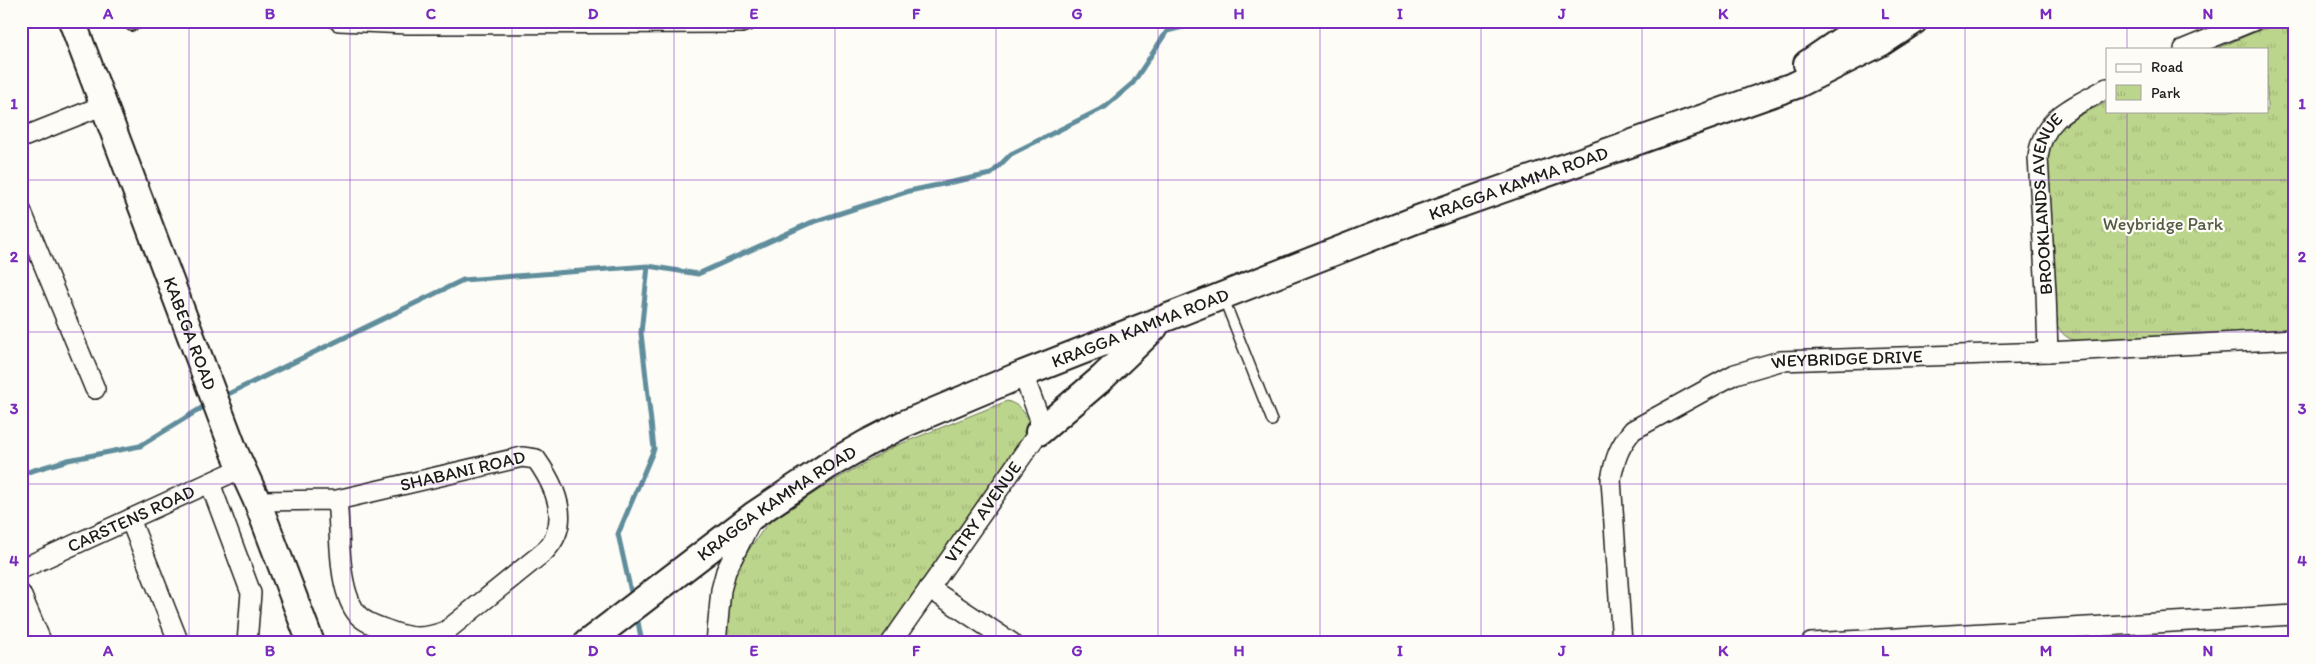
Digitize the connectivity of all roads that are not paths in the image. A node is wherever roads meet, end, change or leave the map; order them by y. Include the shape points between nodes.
1 (72, 21) edge
2 (146, 21) edge
3 (340, 21) edge
4 (747, 21) edge
5 (1870, 21) edge
6 (1914, 21) edge
7 (2253, 21) edge
8 (131, 26) dead end
9 (2186, 48) edge
10 (2106, 89) edge
11 (1740, 104) junction
12 (104, 105) junction
13 (21, 138) edge
14 (21, 210) edge
15 (1223, 296) junction
16 (1164, 319) junction
17 (2295, 339) edge
18 (2048, 352) junction
19 (1023, 374) junction
20 (95, 389) dead end
21 (1272, 421) dead end
22 (1040, 432) junction
23 (238, 460) junction
24 (210, 483) junction
25 (337, 500) junction
26 (257, 501) junction
27 (754, 515) junction
28 (130, 519) junction
29 (21, 569) edge
30 (929, 588) junction
31 (21, 594) edge
32 (2295, 615) edge
33 (2082, 635) edge
34 (42, 643) edge
35 (179, 643) edge
36 (247, 643) edge
37 (311, 643) edge
38 (587, 643) edge
39 (716, 643) edge
40 (891, 643) edge
41 (1012, 643) edge
42 (1622, 643) edge
43 (1811, 643) edge

1 - 12 main road, KABEGA ROAD
2 - 8 lane
3 - 4 street via 408,24
5 - 11 main road, KRAGGA KAMMA ROAD
6 - 11 main road, KRAGGA KAMMA ROAD via 1882,42 1796,84
7 - 9 street
10 - 18 street, BROOKLANDS AVENUE via 2053,120 2039,145
11 - 15 main road, KRAGGA KAMMA ROAD via 1418,219
12 - 13 street
12 - 23 main road, KABEGA ROAD
14 - 20 street
15 - 16 main road, KRAGGA KAMMA ROAD
15 - 21 lane
16 - 19 main road, KRAGGA KAMMA ROAD
16 - 22 main road
17 - 18 street, WEYBRIDGE DRIVE
18 - 42 street, WEYBRIDGE DRIVE via 1780,361 1735,374 1633,430 1615,456 1611,479
19 - 22 street via 1039,417
19 - 27 main road, KRAGGA KAMMA ROAD via 867,443
22 - 30 street, VITRY AVENUE
23 - 24 street, CARSTENS ROAD
23 - 26 main road, KABEGA ROAD
24 - 28 street, CARSTENS ROAD
24 - 36 street via 251,592
25 - 25 street, SHABANI ROAD via 522,456 536,459 544,469 561,520 555,541 545,551 446,631 415,638 372,624 352,607 341,561
25 - 26 street, SHABANI ROAD
26 - 37 main road, KABEGA ROAD
27 - 38 main road, KRAGGA KAMMA ROAD
27 - 39 street via 726,571
28 - 29 street, CARSTENS ROAD
28 - 35 street
30 - 40 street, VITRY AVENUE
30 - 41 street
31 - 34 street
32 - 33 street
33 - 43 street

